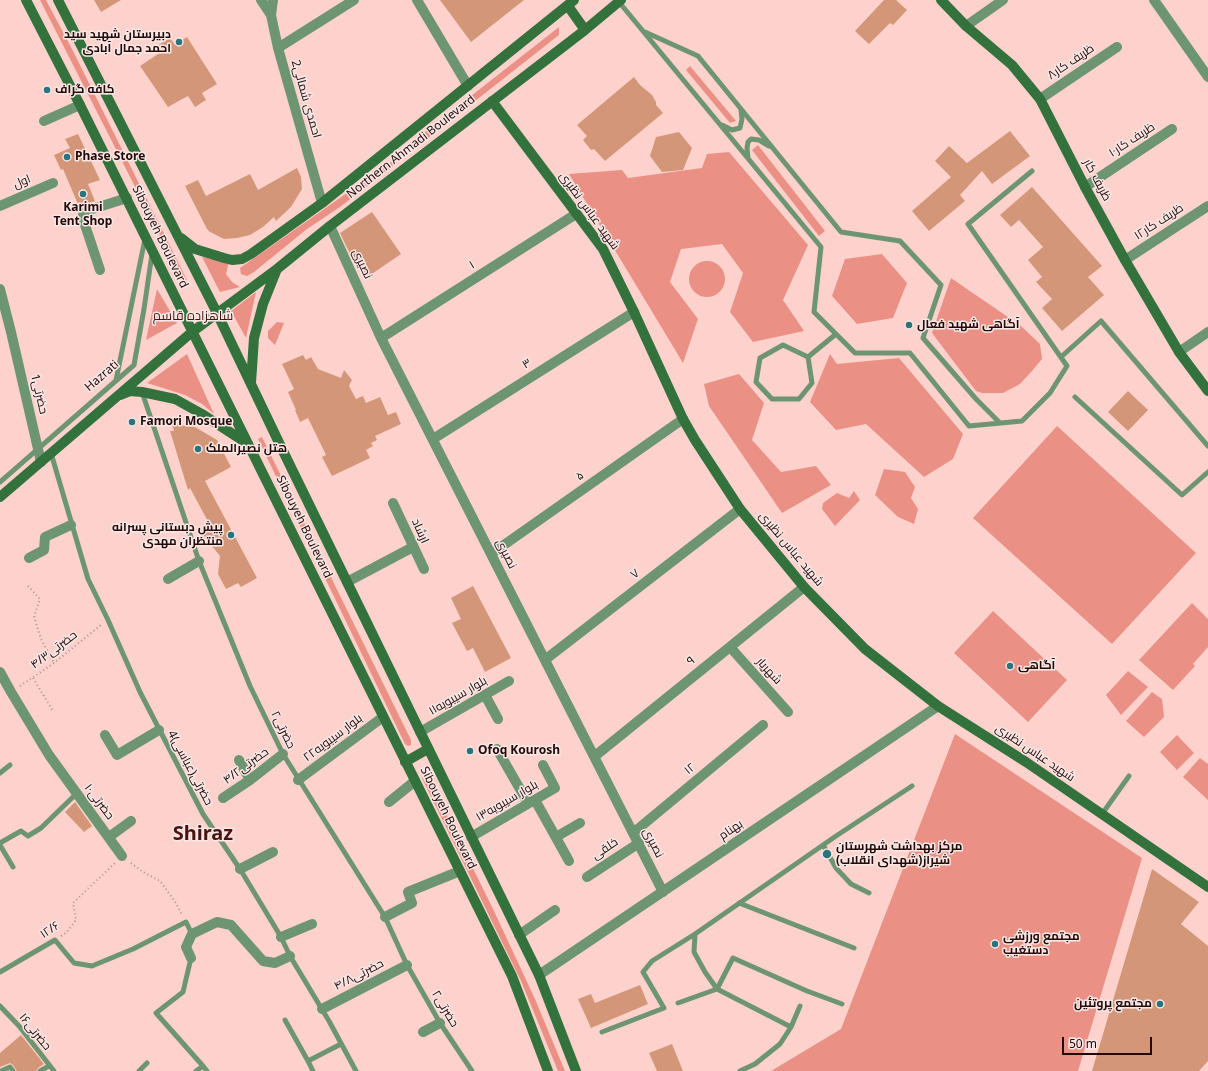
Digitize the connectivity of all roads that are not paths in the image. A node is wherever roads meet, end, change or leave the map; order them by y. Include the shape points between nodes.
1 (26, 0) edge
2 (58, 0) edge
3 (262, 0) edge
4 (273, 0) edge
5 (354, 0) edge
6 (417, 0) edge
7 (941, 0) edge
8 (1003, 0) edge
9 (1154, 0) edge
10 (620, 1) edge
11 (571, 3) edge
12 (271, 14) junction
13 (966, 26) junction
14 (585, 30) junction
15 (643, 31) junction
16 (1117, 47) dead end
17 (278, 48) junction
18 (1208, 77) edge
19 (468, 86) junction
20 (1040, 99) junction
21 (492, 101) junction
22 (80, 105) junction
23 (741, 110) junction
24 (44, 120) dead end
25 (718, 122) junction
26 (1172, 129) dead end
27 (774, 150) junction
28 (748, 158) junction
29 (1032, 171) dead end
30 (53, 183) dead end
31 (1085, 187) junction
32 (127, 198) junction
33 (322, 203) junction
34 (0, 206) edge
35 (1208, 206) edge
36 (576, 214) junction
37 (330, 226) junction
38 (145, 236) junction
39 (179, 237) junction
40 (153, 251) junction
41 (1125, 260) junction
42 (277, 269) junction
43 (100, 270) dead end
44 (0, 289) edge
45 (634, 312) junction
46 (217, 313) junction
47 (192, 332) junction
48 (1208, 332) edge
49 (836, 334) junction
50 (381, 338) junction
51 (1179, 352) junction
52 (808, 357) junction
53 (1061, 357) junction
54 (116, 380) junction
55 (251, 385) junction
56 (1208, 391) edge
57 (142, 392) junction
58 (118, 395) junction
59 (1075, 397) dead end
60 (683, 419) junction
61 (1000, 423) junction
62 (433, 439) junction
63 (249, 445) junction
64 (1208, 446) edge
65 (38, 449) junction
66 (51, 453) junction
67 (41, 462) junction
68 (1208, 472) edge
69 (0, 482) edge
70 (0, 497) edge
71 (393, 503) dead end
72 (740, 509) junction
73 (71, 525) junction
74 (413, 547) junction
75 (491, 554) junction
76 (29, 558) dead end
77 (199, 561) junction
78 (424, 569) dead end
79 (168, 579) dead end
80 (347, 582) junction
81 (804, 587) junction
82 (730, 646) junction
83 (546, 659) junction
84 (0, 672) edge
85 (510, 681) dead end
86 (485, 695) junction
87 (938, 706) junction
88 (788, 712) dead end
89 (382, 717) junction
90 (498, 719) dead end
91 (763, 725) dead end
92 (159, 730) junction
93 (420, 732) junction
94 (105, 735) dead end
95 (497, 748) dead end
96 (428, 749) junction
97 (283, 754) junction
98 (595, 756) junction
99 (239, 760) dead end
100 (405, 762) junction
101 (10, 764) dead end
102 (543, 765) dead end
103 (0, 773) edge
104 (1129, 776) dead end
105 (250, 780) junction
106 (298, 780) junction
107 (415, 781) junction
108 (912, 786) dead end
109 (76, 794) junction
110 (223, 798) dead end
111 (531, 801) junction
112 (389, 802) dead end
113 (1102, 814) junction
114 (131, 821) dead end
115 (580, 823) dead end
116 (633, 833) junction
117 (109, 837) junction
118 (471, 837) junction
119 (556, 837) junction
120 (638, 843) junction
121 (0, 844) edge
122 (823, 845) junction
123 (273, 852) dead end
124 (122, 856) road end
125 (568, 861) dead end
126 (13, 867) dead end
127 (240, 869) junction
128 (460, 871) junction
129 (587, 878) dead end
130 (1208, 888) edge
131 (663, 892) junction
132 (869, 893) dead end
133 (739, 903) junction
134 (555, 910) dead end
135 (385, 917) junction
136 (312, 924) dead end
137 (192, 934) junction
138 (695, 934) junction
139 (519, 935) junction
140 (281, 937) junction
141 (854, 948) dead end
142 (290, 956) junction
143 (191, 958) joint
144 (407, 965) junction
145 (0, 972) edge
146 (539, 975) junction
147 (717, 989) junction
148 (678, 1003) dead end
149 (842, 1004) dead end
150 (0, 1006) edge
151 (800, 1006) dead end
152 (322, 1009) junction
153 (285, 1020) dead end
154 (440, 1023) junction
155 (791, 1026) junction
156 (423, 1032) dead end
157 (602, 1032) dead end
158 (341, 1044) junction
159 (308, 1061) junction
160 (147, 1063) dead end
161 (49, 1066) junction
162 (203, 1066) junction
163 (1, 1071) edge
164 (12, 1071) edge
165 (40, 1071) edge
166 (54, 1071) edge
167 (139, 1071) edge
168 (196, 1071) edge
169 (208, 1071) edge
170 (313, 1071) edge
171 (356, 1071) edge
172 (472, 1071) edge
173 (548, 1071) edge
174 (576, 1071) edge
175 (740, 1071) edge

1 - 22 main road, Sibouyeh Boulevard
2 - 39 main road, Sibouyeh Boulevard
3 - 12 street
4 - 12 street, 2احمدی شمالی
5 - 17 street
6 - 19 street
7 - 13 main road, ظریف کار
8 - 13 street
9 - 18 street
10 - 14 main road, Northern Ahmadi Boulevard
10 - 15 lane
11 - 14 main road
11 - 19 main road, Northern Ahmadi Boulevard
12 - 17 street, 2احمدی شمالی
13 - 20 main road, ظریف کار via 1012,65
14 - 21 main road, Northern Ahmadi Boulevard
15 - 23 lane via 698,56
15 - 25 lane
16 - 20 street, ظریف کار۸
17 - 33 street, 2احمدی شمالی
19 - 33 main road, Northern Ahmadi Boulevard
20 - 31 main road, ظریف کار
21 - 36 main road, شهید عباس نظیری
21 - 37 main road, Northern Ahmadi Boulevard
22 - 24 street
22 - 32 main road, Sibouyeh Boulevard
23 - 25 lane via 740,128 732,130
23 - 27 lane
25 - 28 lane
26 - 31 street, ظریف کار۱۰
27 - 28 lane via 759,140 752,139 748,142
27 - 61 lane via 841,232 900,241 941,285 923,338
28 - 49 lane via 822,247 814,312
29 - 53 lane via 968,224
30 - 34 street, اول
31 - 41 main road, ظریف کار
32 - 38 main road, Sibouyeh Boulevard
32 - 43 street via 86,211 84,215 83,219
33 - 39 main road, Northern Ahmadi Boulevard via 242,259 232,260 195,249
35 - 41 street, ظریف کار۱۲
36 - 45 main road, شهید عباس نظیری via 603,249
36 - 50 street, ۱
37 - 42 main road, Northern Ahmadi Boulevard
37 - 50 street, نصیری
38 - 40 main road, Sibouyeh Boulevard
38 - 54 lane
39 - 46 main road, Sibouyeh Boulevard
40 - 47 main road, Sibouyeh Boulevard
40 - 54 lane, Hazrati via 134,365
41 - 51 main road, ظریف کار
42 - 46 main road, Northern Ahmadi Boulevard
42 - 55 main road via 263,304 254,338
44 - 65 street, 1حضرتی
45 - 60 main road, شهید عباس نظیری
45 - 62 street, ۳
46 - 47 main road, Hazrati
46 - 55 main road, Sibouyeh Boulevard
47 - 58 main road, Hazrati
47 - 63 main road, Sibouyeh Boulevard
48 - 51 street
49 - 52 lane
49 - 61 lane via 855,353 910,353 969,426
50 - 62 street, نصیری
51 - 56 main road, ظریف کار
52 - 52 lane via 783,345 760,358 756,382 772,398 799,399 812,383
53 - 61 lane via 1067,366 1050,393 1022,421
53 - 64 lane via 1101,321
54 - 65 lane, Hazrati
55 - 80 main road, Sibouyeh Boulevard
57 - 58 main road via 130,391
57 - 63 main road via 175,399
57 - 77 lane, حضرتی۲
58 - 66 main road, Hazrati
59 - 68 lane via 1182,495
60 - 72 main road, شهید عباس نظیری
60 - 75 street, ۵
62 - 75 street, نصیری
63 - 89 main road, Sibouyeh Boulevard
65 - 67 street, 1حضرتی
65 - 69 lane, Hazrati
66 - 67 main road, Hazrati
66 - 73 lane, 4حضرتی(عباسی)
67 - 70 main road, Hazrati
71 - 74 street, ارشاد
72 - 81 main road, شهید عباس نظیری
72 - 83 street, ۷
73 - 76 street via 45,536 44,550
73 - 92 lane, 4حضرتی(عباسی) via 88,579
74 - 78 street, ارشاد
74 - 80 street
75 - 83 street, نصیری
77 - 79 street
77 - 97 lane, حضرتی۲ via 250,686
80 - 93 main road, Sibouyeh Boulevard
81 - 82 street, ۹
81 - 87 main road, شهید عباس نظیری via 865,649
82 - 88 street, شهریار
82 - 98 street, ۹
83 - 98 street, نصیری
84 - 109 street, حضرتی۱۰ via 49,755
85 - 86 street, بلوار سیبویه۱۱
86 - 90 street
86 - 93 street, بلوار سیبویه۱۱
87 - 113 main road, شهید عباس نظیری
87 - 131 street, بهنام
89 - 100 main road, Sibouyeh Boulevard
89 - 106 street, بلوار سیبویه۲۲
91 - 116 street, ۱۲
92 - 94 street via 118,755
92 - 127 lane, 4حضرتی(عباسی) via 203,814
93 - 96 main road, Sibouyeh Boulevard
95 - 111 street
96 - 100 main road
96 - 118 main road, Sibouyeh Boulevard
97 - 105 street, حضرتی۴/۲
97 - 106 lane, حضرتی۲
98 - 116 street, نصیری
99 - 105 street
100 - 107 main road, Sibouyeh Boulevard
101 - 103 lane
102 - 111 street, بلوار سیبویه۱۳ via 555,788
104 - 113 lane
105 - 110 street, حضرتی۴/۲
106 - 135 lane, حضرتی۲
107 - 112 street
107 - 128 main road, Sibouyeh Boulevard
108 - 122 lane
109 - 117 street, حضرتی۱۰
109 - 121 lane via 41,828 28,836 21,831
111 - 118 street, بلوار سیبویه۱۳
111 - 119 street
113 - 130 main road, شهید عباس نظیری
114 - 117 street
115 - 119 street
116 - 120 street, نصیری
117 - 124 street, حضرتی۱۰
118 - 139 main road, Sibouyeh Boulevard
119 - 125 street
120 - 129 street, خلقی
120 - 131 street, نصیری
121 - 126 lane
122 - 132 lane via 836,868 851,884
122 - 133 lane
123 - 127 street
127 - 140 lane, 4حضرتی(عباسی)
128 - 135 street via 408,892 412,903
128 - 173 main road, Sibouyeh Boulevard via 512,976
131 - 146 street, بهنام
133 - 138 lane
133 - 141 lane
134 - 139 street
135 - 144 lane, حضرتی۲
136 - 140 street
137 - 142 street via 217,922 231,925 263,961 275,963
137 - 143 street via 186,947
137 - 145 lane, ۱۲/۶ via 186,922 92,966 74,962 55,940
138 - 147 lane via 694,952
138 - 157 lane via 652,961 643,972 664,1008
139 - 146 main road, Sibouyeh Boulevard
140 - 142 lane, 4حضرتی(عباسی)
142 - 152 lane, 4حضرتی(عباسی)
143 - 162 lane via 183,992 156,1012
144 - 152 street, حضرتی۴/۸
144 - 154 lane, حضرتی۲
146 - 174 main road, Sibouyeh Boulevard
147 - 148 lane
147 - 149 lane via 733,958
147 - 155 lane
150 - 161 lane, حضرتی۱۶ via 19,1026
151 - 155 lane
152 - 158 lane, 4حضرتی(عباسی)
153 - 159 lane
154 - 156 street
154 - 172 lane, حضرتی۲
155 - 175 lane via 780,1044 755,1064
158 - 159 lane
158 - 171 lane, 4حضرتی(عباسی)
159 - 170 lane
160 - 167 lane
161 - 165 lane
161 - 166 lane, حضرتی۱۶
162 - 168 lane
162 - 169 lane
163 - 164 lane via 10,1067

